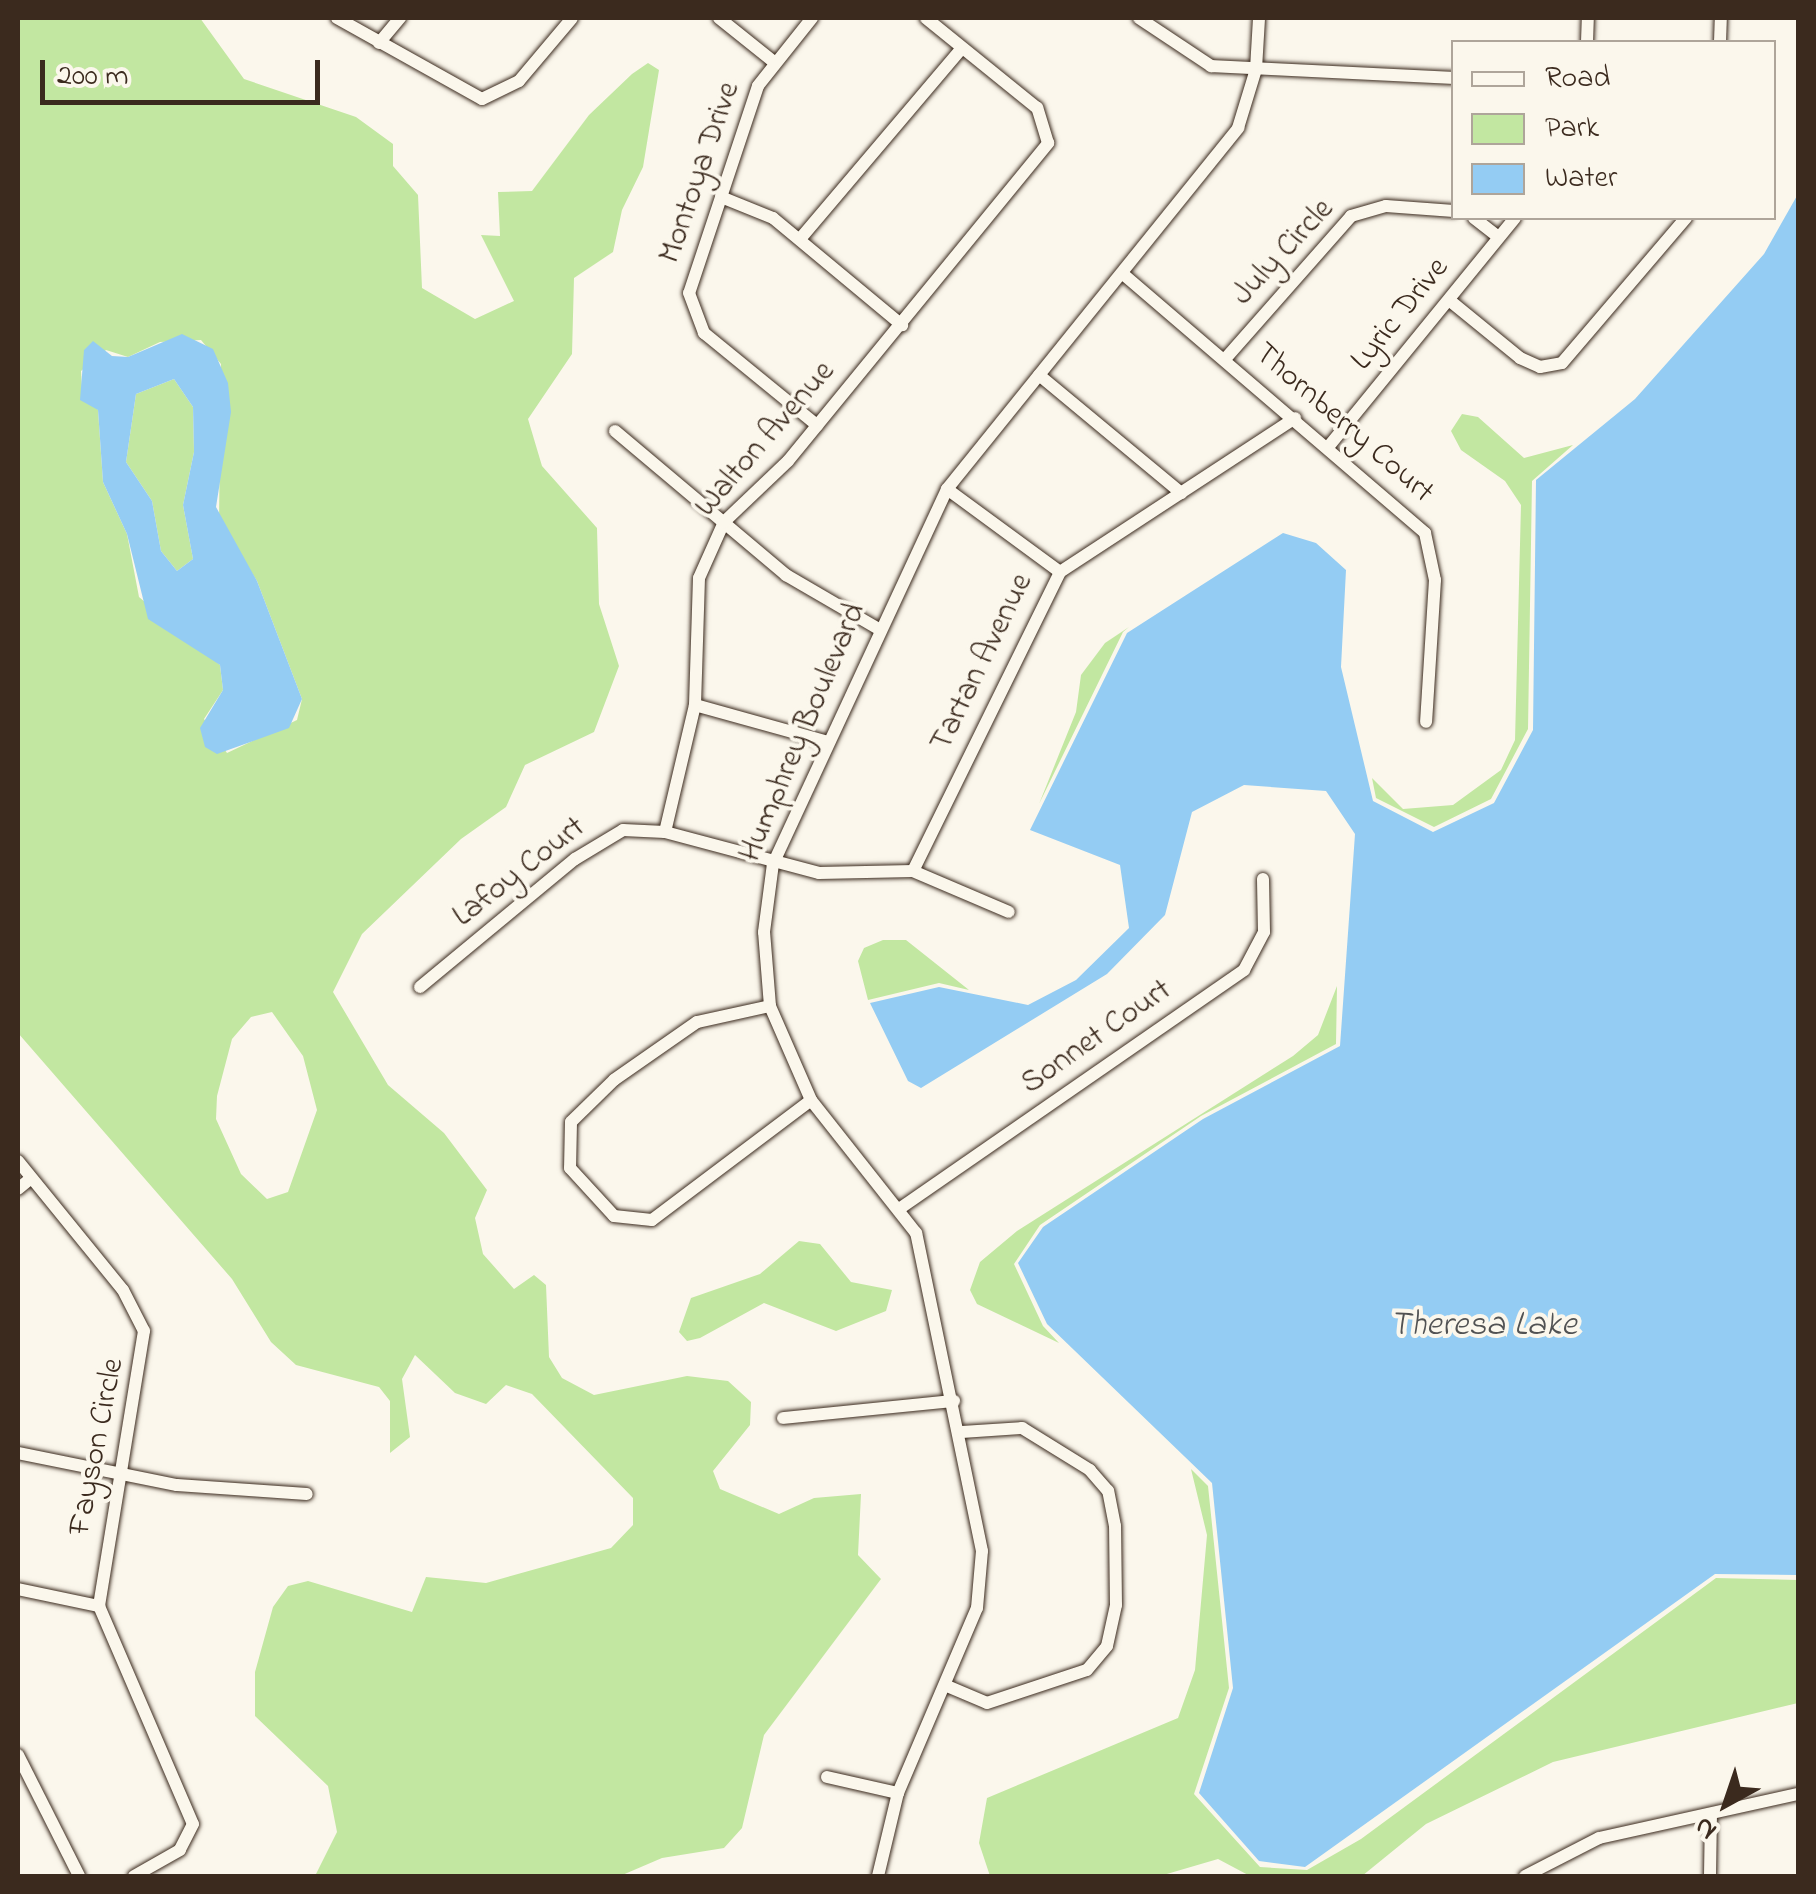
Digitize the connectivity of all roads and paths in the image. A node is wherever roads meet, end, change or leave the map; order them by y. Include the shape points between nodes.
1 (336, 18) edge
2 (400, 18) edge
3 (572, 18) edge
4 (720, 18) edge
5 (812, 18) edge
6 (926, 18) edge
7 (1138, 18) edge
8 (1259, 18) edge
9 (379, 43) junction
10 (962, 48) junction
11 (774, 62) junction
12 (1256, 69) junction
13 (1451, 78) edge
14 (721, 197) junction
15 (1451, 211) edge
16 (1477, 220) edge
17 (1514, 220) edge
18 (1684, 220) edge
19 (1498, 237) junction
20 (800, 238) junction
21 (1123, 274) junction
22 (1449, 300) junction
23 (902, 325) junction
24 (1226, 358) junction
25 (1038, 375) junction
26 (1294, 418) junction
27 (817, 425) junction
28 (616, 432) dead end
29 (1328, 446) junction
30 (947, 489) junction
31 (1181, 492) junction
32 (724, 522) junction
33 (1060, 572) junction
34 (877, 628) junction
35 (695, 704) junction
36 (1426, 722) dead end
37 (826, 741) junction
38 (664, 832) junction
39 (773, 864) junction
40 (913, 871) junction
41 (1264, 879) dead end
42 (1009, 912) dead end
43 (420, 987) dead end
44 (770, 1006) junction
45 (811, 1100) junction
46 (18, 1162) edge
47 (31, 1178) junction
48 (18, 1189) edge
49 (902, 1206) junction
50 (954, 1401) junction
51 (783, 1418) dead end
52 (960, 1432) junction
53 (18, 1454) edge
54 (122, 1474) junction
55 (307, 1494) dead end
56 (18, 1589) edge
57 (99, 1606) junction
58 (947, 1686) junction
59 (19, 1759) edge
60 (826, 1778) dead end
61 (898, 1793) junction
62 (1798, 1794) edge
63 (1712, 1814) junction
64 (79, 1876) edge
65 (134, 1876) edge
66 (878, 1876) edge
67 (1525, 1876) edge
68 (1710, 1876) edge

1 - 9 street
2 - 9 street
3 - 9 street via 519,81 482,99
4 - 11 street
5 - 11 street, Montoya Drive
6 - 10 street
7 - 12 street via 1190,58
8 - 12 street, Humphrey Boulevard
10 - 20 street
10 - 23 street, Walton Avenue via 1037,108 1048,144
11 - 14 street, Montoya Drive via 758,86
12 - 13 street
12 - 21 street, Humphrey Boulevard via 1238,128
14 - 20 street via 751,206
14 - 27 street, Montoya Drive via 689,293 691,314
15 - 24 street, July Circle via 1386,206 1351,216
16 - 19 street
17 - 19 street, Lyric Drive
18 - 22 street via 1562,363 1540,366 1520,358
19 - 22 street, Lyric Drive
20 - 23 street
21 - 24 street, Thornberry Court
21 - 25 street, Humphrey Boulevard
22 - 29 street, Lyric Drive
23 - 27 street, Walton Avenue
24 - 26 street, Thornberry Court
25 - 30 street, Humphrey Boulevard
25 - 31 street
26 - 29 street, Thornberry Court
26 - 31 street, Tartan Avenue
27 - 32 street, Walton Avenue
28 - 32 street
29 - 36 street, Thornberry Court via 1408,511 1434,553
30 - 33 street
30 - 34 street, Humphrey Boulevard
31 - 33 street, Tartan Avenue
32 - 34 street via 786,575
32 - 35 street, Walton Avenue via 694,609
33 - 40 street, Tartan Avenue
34 - 37 street, Humphrey Boulevard
35 - 37 street
35 - 38 street, Walton Avenue
37 - 39 street, Humphrey Boulevard
38 - 39 street, Lafoy Court
38 - 43 street, Lafoy Court via 624,830 600,842
39 - 40 street, Lafoy Court via 818,872
39 - 44 street, Humphrey Boulevard via 764,932
40 - 42 street, Lafoy Court
41 - 49 street, Sonnet Court via 1264,932 1244,970
44 - 45 street, Humphrey Boulevard
44 - 45 street via 697,1022 614,1080 570,1122 570,1168 614,1216 652,1220
45 - 49 street, Humphrey Boulevard
46 - 47 street, Fayson Circle
47 - 48 street
47 - 54 street, Fayson Circle via 124,1290 144,1331
49 - 50 street, Humphrey Boulevard via 923,1254
50 - 51 street
50 - 52 street, Humphrey Boulevard
52 - 58 street, Humphrey Boulevard via 982,1551 978,1608
52 - 58 street via 1022,1428 1090,1470 1108,1491 1116,1526 1116,1606 1107,1646 1087,1670 987,1703
53 - 54 street
54 - 55 street
54 - 57 street, Fayson Circle
56 - 57 street
57 - 65 street via 193,1824 180,1850
58 - 61 street, Humphrey Boulevard
59 - 64 street
60 - 61 street
61 - 66 street, Humphrey Boulevard
62 - 63 street
63 - 67 street via 1599,1838
63 - 68 street

